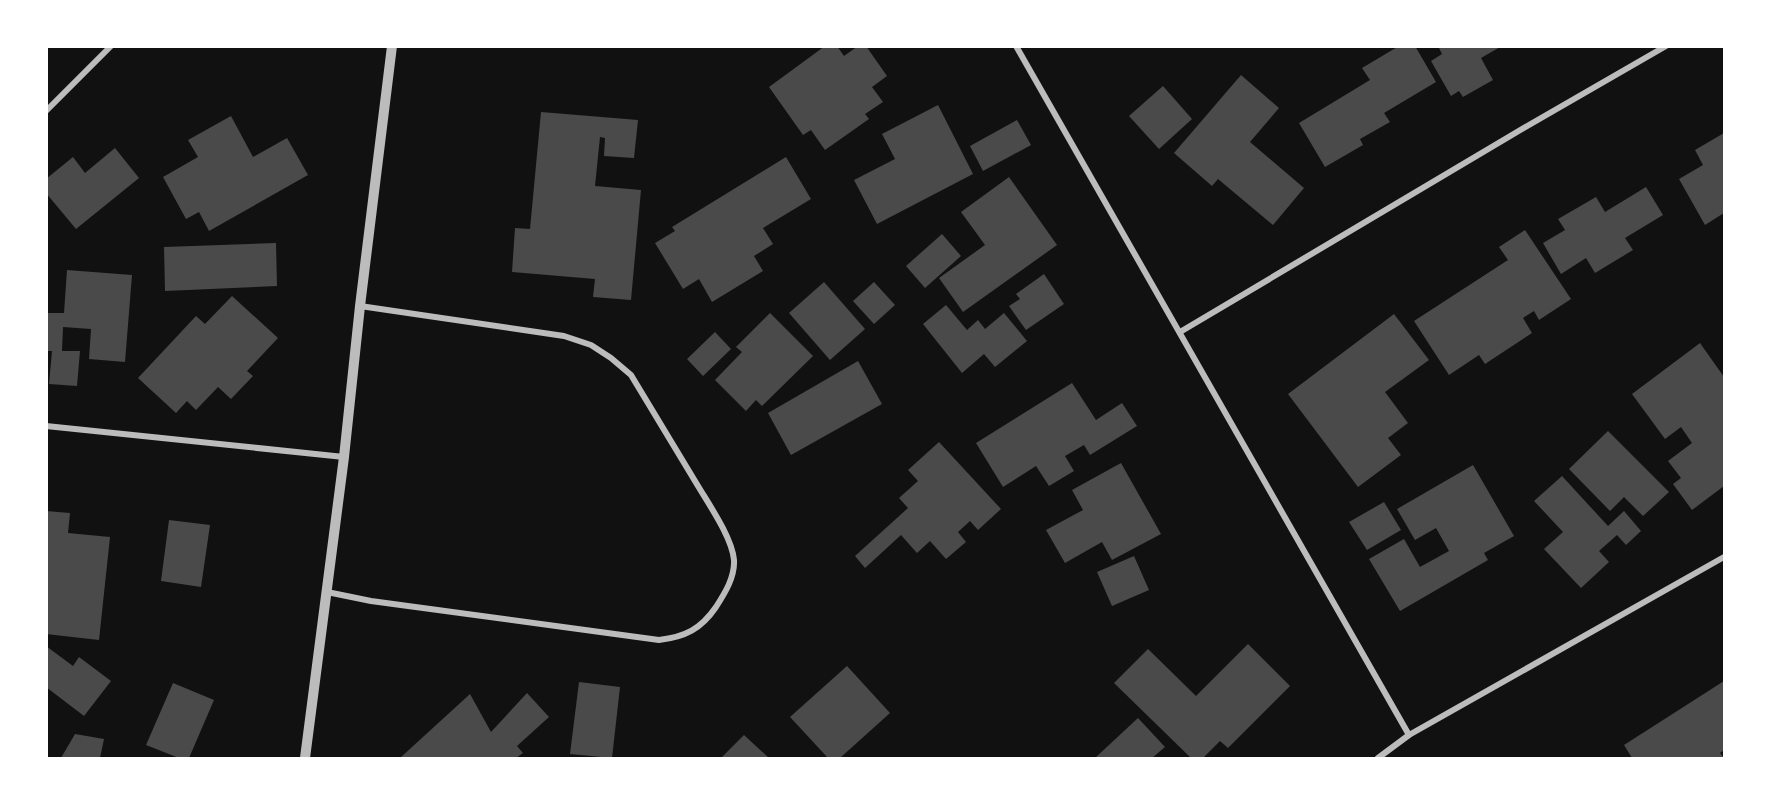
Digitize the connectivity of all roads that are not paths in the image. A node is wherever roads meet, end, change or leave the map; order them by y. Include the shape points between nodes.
1 (111, 46) edge
2 (392, 46) edge
3 (1016, 46) edge
4 (1666, 46) edge
5 (46, 111) edge
6 (360, 306) junction
7 (1180, 332) junction
8 (46, 426) edge
9 (344, 457) junction
10 (1725, 557) edge
11 (327, 592) junction
12 (1409, 735) junction
13 (305, 759) edge
14 (1378, 759) edge

1 - 5 street
2 - 6 street
3 - 7 street
4 - 7 street
6 - 9 street
6 - 11 street via 564,336 591,345 611,358 631,375 714,514 732,548 733,569 723,597 709,617 690,633 659,640 371,602
7 - 12 street
8 - 9 street
9 - 11 street
10 - 12 street
11 - 13 street
12 - 14 street

